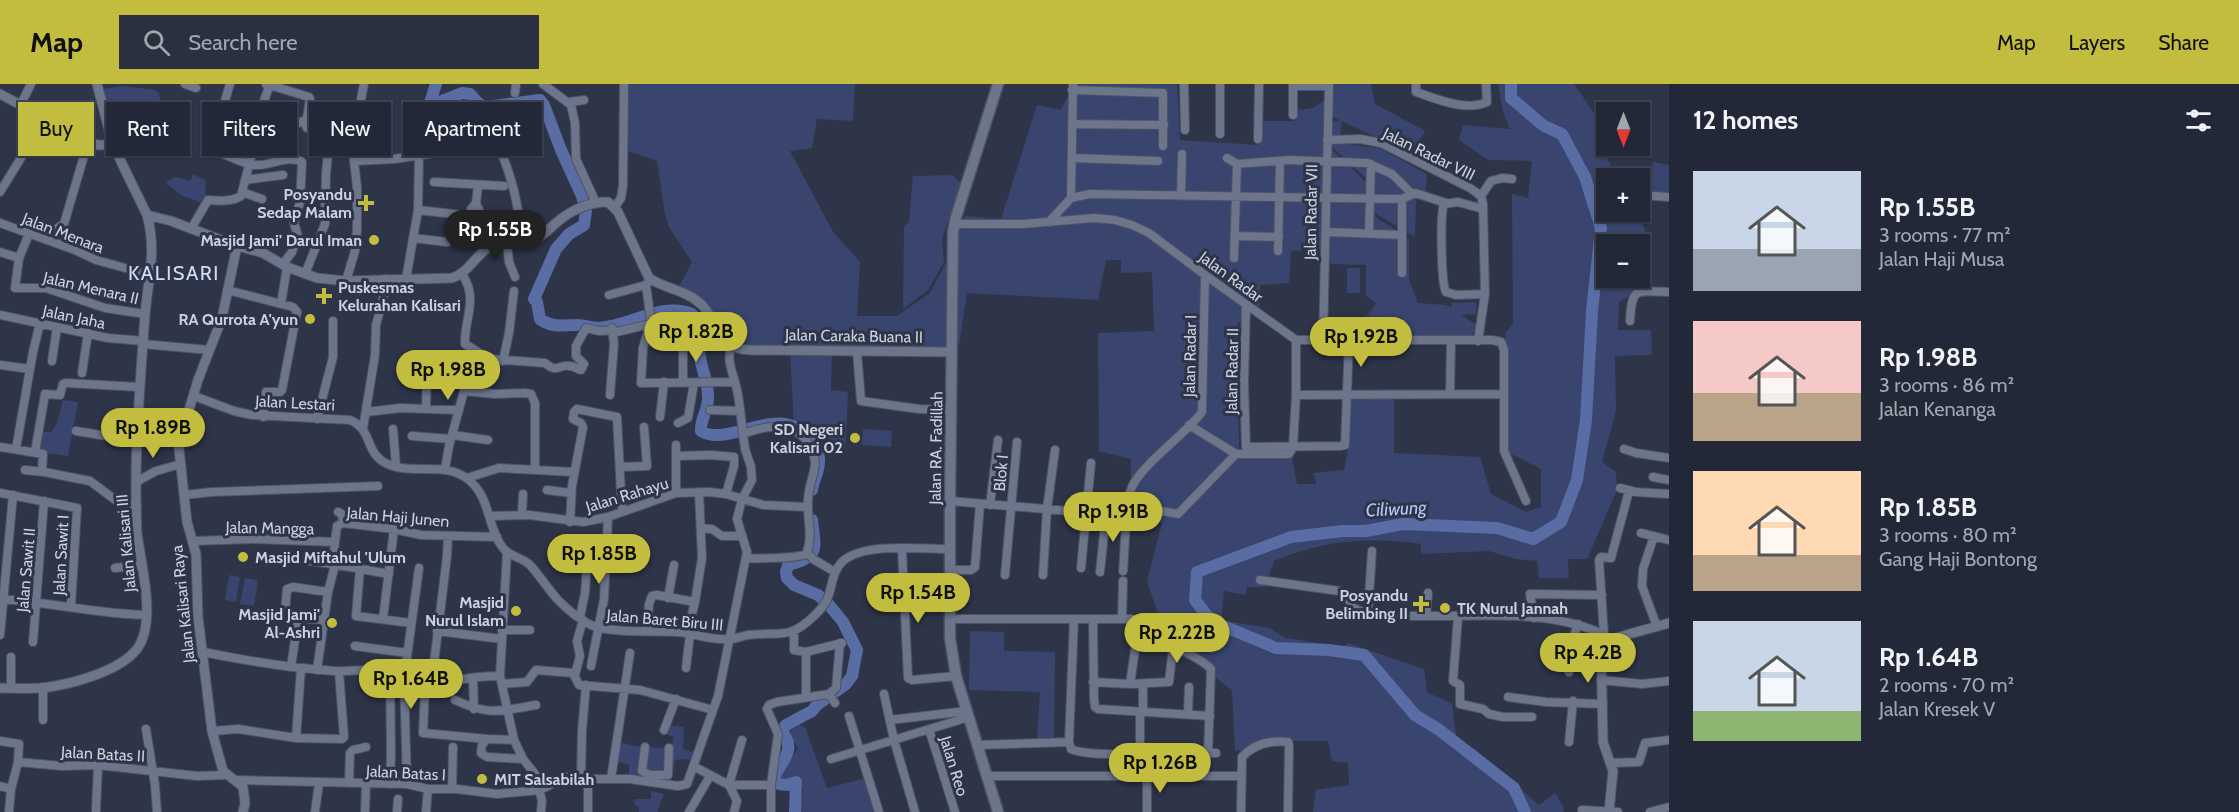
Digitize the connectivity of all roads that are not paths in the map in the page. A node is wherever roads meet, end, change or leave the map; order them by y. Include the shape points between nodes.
1 (31, 84) edge
2 (97, 84) edge
3 (185, 84) edge
4 (230, 84) edge
5 (364, 84) edge
6 (543, 84) edge
7 (624, 84) edge
8 (998, 84) edge
9 (1184, 84) edge
10 (1220, 84) edge
11 (1259, 84) edge
12 (1416, 84) edge
13 (1486, 84) edge
14 (268, 85) edge
15 (1293, 85) edge
16 (1329, 85) edge
17 (1072, 87) edge
18 (195, 88) dead end
19 (0, 94) edge
20 (584, 100) dead end
21 (22, 102) edge
22 (263, 102) edge
23 (569, 102) junction
24 (18, 105) edge
25 (1293, 114) dead end
26 (106, 118) edge
27 (305, 120) junction
28 (297, 123) edge
29 (1072, 124) junction
30 (1164, 125) junction
31 (1185, 130) dead end
32 (1220, 134) dead end
33 (1258, 140) dead end
34 (1327, 140) junction
35 (1163, 146) dead end
36 (1182, 154) dead end
37 (22, 156) edge
38 (84, 156) edge
39 (118, 156) edge
40 (252, 156) edge
41 (408, 156) edge
42 (419, 156) edge
43 (502, 156) edge
44 (1072, 158) junction
45 (1227, 158) dead end
46 (355, 161) junction
47 (1158, 161) dead end
48 (1280, 161) junction
49 (1326, 161) junction
50 (250, 164) junction
51 (1237, 164) junction
52 (1371, 164) junction
53 (283, 175) dead end
54 (1512, 179) dead end
55 (245, 180) junction
56 (434, 182) dead end
57 (478, 186) junction
58 (504, 186) dead end
59 (0, 192) edge
60 (242, 192) junction
61 (1412, 194) junction
62 (1181, 195) junction
63 (1480, 196) junction
64 (1654, 196) dead end
65 (1236, 197) junction
66 (1279, 197) junction
67 (1669, 197) edge
68 (1071, 198) junction
69 (1325, 198) junction
70 (1370, 198) junction
71 (262, 199) dead end
72 (1402, 199) junction
73 (1446, 203) junction
74 (594, 204) junction
75 (615, 207) junction
76 (1483, 209) junction
77 (418, 210) junction
78 (147, 215) junction
79 (462, 215) dead end
80 (1049, 222) junction
81 (0, 224) edge
82 (954, 224) junction
83 (191, 229) junction
84 (1329, 232) dead end
85 (1369, 233) junction
86 (29, 234) junction
87 (1402, 235) junction
88 (1235, 236) junction
89 (1279, 237) junction
90 (413, 238) junction
91 (52, 241) junction
92 (447, 242) dead end
93 (507, 243) junction
94 (520, 243) junction
95 (494, 245) junction
96 (237, 246) junction
97 (1278, 251) dead end
98 (0, 252) edge
99 (19, 258) junction
100 (1234, 258) dead end
101 (285, 266) junction
102 (1402, 273) dead end
103 (305, 274) junction
104 (462, 274) junction
105 (151, 275) junction
106 (1204, 275) junction
107 (515, 278) dead end
108 (385, 279) junction
109 (406, 279) junction
110 (346, 281) junction
111 (648, 282) junction
112 (227, 290) junction
113 (514, 291) dead end
114 (1669, 292) edge
115 (1485, 294) junction
116 (609, 295) dead end
117 (281, 304) junction
118 (1246, 306) junction
119 (145, 314) junction
120 (0, 315) edge
121 (333, 321) dead end
122 (1630, 321) dead end
123 (40, 323) junction
124 (650, 323) junction
125 (57, 327) junction
126 (613, 330) junction
127 (88, 333) junction
128 (1296, 340) junction
129 (1323, 340) junction
130 (1349, 340) junction
131 (1451, 341) junction
132 (1478, 341) junction
133 (143, 342) junction
134 (683, 343) dead end
135 (731, 347) junction
136 (208, 350) junction
137 (857, 352) junction
138 (952, 352) junction
139 (481, 355) junction
140 (52, 361) dead end
141 (503, 361) junction
142 (0, 365) edge
143 (30, 369) junction
144 (414, 369) dead end
145 (427, 372) junction
146 (82, 373) dead end
147 (468, 381) junction
148 (664, 382) junction
149 (694, 382) junction
150 (735, 382) junction
151 (683, 383) junction
152 (139, 387) junction
153 (464, 391) junction
154 (1450, 394) junction
155 (1503, 394) junction
156 (610, 395) dead end
157 (1296, 395) junction
158 (1348, 395) junction
159 (194, 396) junction
160 (426, 408) junction
161 (459, 410) junction
162 (710, 410) dead end
163 (951, 410) junction
164 (740, 411) junction
165 (367, 412) junction
166 (263, 417) junction
167 (660, 417) dead end
168 (317, 419) junction
169 (678, 423) dead end
170 (1189, 425) junction
171 (644, 427) dead end
172 (363, 428) junction
173 (393, 429) dead end
174 (76, 431) dead end
175 (743, 432) junction
176 (412, 436) dead end
177 (451, 437) junction
178 (488, 440) dead end
179 (998, 440) dead end
180 (137, 441) junction
181 (1017, 442) dead end
182 (676, 446) dead end
183 (0, 447) edge
184 (1293, 447) junction
185 (1624, 448) dead end
186 (16, 449) junction
187 (1055, 450) dead end
188 (35, 452) junction
189 (1236, 454) junction
190 (677, 456) junction
191 (1669, 458) edge
192 (1091, 463) dead end
193 (181, 464) junction
194 (396, 466) junction
195 (620, 467) junction
196 (445, 469) junction
197 (535, 469) junction
198 (25, 470) dead end
199 (44, 472) junction
200 (574, 472) junction
201 (1653, 477) dead end
202 (467, 478) junction
203 (1669, 480) edge
204 (136, 482) junction
205 (378, 486) dead end
206 (1620, 488) dead end
207 (548, 490) dead end
208 (1629, 491) junction
209 (699, 492) junction
210 (0, 493) edge
211 (571, 493) junction
212 (676, 493) junction
213 (523, 494) dead end
214 (726, 494) junction
215 (1669, 494) edge
216 (13, 495) junction
217 (184, 495) junction
218 (742, 499) junction
219 (44, 501) junction
220 (950, 501) junction
221 (1526, 501) dead end
222 (980, 504) junction
223 (990, 505) junction
224 (137, 506) junction
225 (1129, 506) junction
226 (807, 507) junction
227 (1012, 507) junction
228 (1047, 509) junction
229 (338, 512) dead end
230 (622, 512) junction
231 (1086, 512) junction
232 (1106, 514) junction
233 (522, 515) junction
234 (490, 516) junction
235 (1128, 516) junction
236 (608, 517) junction
237 (570, 522) junction
238 (343, 524) junction
239 (394, 528) junction
240 (701, 528) junction
241 (336, 530) joint
242 (1641, 533) dead end
243 (448, 536) junction
244 (742, 536) junction
245 (496, 537) junction
246 (1654, 537) junction
247 (1669, 540) edge
248 (193, 541) junction
249 (335, 542) junction
250 (588, 549) dead end
251 (950, 549) junction
252 (902, 550) junction
253 (1372, 551) dead end
254 (507, 552) junction
255 (809, 556) junction
256 (288, 558) dead end
257 (746, 558) junction
258 (334, 564) junction
259 (142, 565) junction
260 (674, 565) dead end
261 (115, 568) dead end
262 (360, 568) junction
263 (419, 568) dead end
264 (1081, 568) dead end
265 (950, 570) junction
266 (1123, 571) dead end
267 (835, 572) junction
268 (1100, 572) dead end
269 (389, 574) junction
270 (1005, 575) dead end
271 (1043, 575) dead end
272 (1260, 580) dead end
273 (1123, 581) dead end
274 (328, 592) junction
275 (1428, 593) dead end
276 (1602, 596) junction
277 (668, 598) junction
278 (2, 599) edge
279 (37, 602) junction
280 (695, 603) junction
281 (71, 606) junction
282 (1368, 611) junction
283 (147, 615) junction
284 (1426, 616) junction
285 (1458, 617) junction
286 (297, 618) junction
287 (582, 618) junction
288 (1534, 618) junction
289 (382, 619) junction
290 (950, 619) junction
291 (324, 620) junction
292 (1074, 620) junction
293 (1094, 620) junction
294 (1122, 620) junction
295 (411, 623) junction
296 (1669, 623) edge
297 (1578, 624) junction
298 (597, 627) junction
299 (1657, 627) junction
300 (502, 630) junction
301 (530, 630) dead end
302 (437, 631) junction
303 (647, 631) junction
304 (794, 632) junction
305 (688, 633) junction
306 (0, 635) edge
307 (1605, 637) junction
308 (1142, 638) junction
309 (502, 639) junction
310 (728, 640) junction
311 (33, 642) dead end
312 (355, 646) dead end
313 (1173, 648) junction
314 (203, 652) junction
315 (806, 652) junction
316 (407, 653) junction
317 (630, 653) dead end
318 (11, 657) dead end
319 (591, 666) dead end
320 (291, 667) junction
321 (301, 668) junction
322 (686, 668) dead end
323 (317, 670) junction
324 (339, 672) junction
325 (390, 672) junction
326 (1569, 672) dead end
327 (575, 675) junction
328 (956, 676) junction
329 (404, 679) junction
330 (473, 679) junction
331 (501, 680) junction
332 (1601, 680) junction
333 (1669, 681) edge
334 (1093, 682) junction
335 (1130, 684) junction
336 (1143, 684) junction
337 (586, 685) junction
338 (42, 687) junction
339 (428, 687) junction
340 (1189, 687) dead end
341 (0, 688) edge
342 (11, 688) junction
343 (626, 688) junction
344 (884, 694) dead end
345 (806, 697) junction
346 (1508, 697) dead end
347 (676, 699) junction
348 (455, 700) dead end
349 (1573, 701) junction
350 (1603, 704) junction
351 (536, 705) dead end
352 (474, 709) junction
353 (507, 710) junction
354 (713, 710) junction
355 (1141, 712) junction
356 (968, 714) junction
357 (1188, 714) junction
358 (849, 716) dead end
359 (1210, 716) junction
360 (1532, 717) dead end
361 (43, 720) dead end
362 (890, 720) junction
363 (146, 729) dead end
364 (929, 729) junction
365 (664, 730) dead end
366 (212, 731) junction
367 (296, 738) junction
368 (486, 739) junction
369 (514, 740) junction
370 (742, 740) dead end
371 (894, 740) junction
372 (1669, 740) edge
373 (0, 741) edge
374 (1069, 742) junction
375 (1569, 742) dead end
376 (978, 745) junction
377 (366, 747) dead end
378 (453, 747) dead end
379 (645, 747) dead end
380 (669, 748) dead end
381 (859, 750) junction
382 (1140, 753) junction
383 (523, 759) junction
384 (831, 759) dead end
385 (18, 762) junction
386 (1610, 763) junction
387 (98, 765) junction
388 (694, 767) junction
389 (151, 770) junction
390 (710, 776) junction
391 (987, 776) junction
392 (1147, 776) junction
393 (1242, 776) junction
394 (230, 777) junction
395 (585, 778) junction
396 (650, 778) junction
397 (611, 779) junction
398 (318, 783) junction
399 (349, 783) junction
400 (366, 784) junction
401 (390, 784) junction
402 (407, 784) junction
403 (729, 785) junction
404 (771, 785) junction
405 (0, 786) edge
406 (11, 789) junction
407 (428, 789) junction
408 (452, 789) junction
409 (540, 790) junction
410 (398, 799) dead end
411 (1669, 807) edge
412 (96, 810) dead end
413 (1582, 810) dead end
414 (9, 812) edge
415 (157, 812) edge
416 (243, 812) edge
417 (315, 812) edge
418 (365, 812) edge
419 (397, 812) edge
420 (426, 812) edge
421 (541, 812) edge
422 (588, 812) edge
423 (689, 812) edge
424 (734, 812) edge
425 (771, 812) edge
426 (879, 812) edge
427 (915, 812) edge
428 (955, 812) edge
429 (998, 812) edge
430 (1148, 812) edge
431 (1241, 812) edge
432 (1288, 812) edge
433 (1612, 812) edge
434 (1650, 812) edge

1 - 21 street
2 - 26 street
3 - 18 street
4 - 50 street via 216,150
5 - 46 street via 352,144
6 - 23 street
7 - 75 street via 622,193
8 - 82 main road, Jalan RA. Fadillah
9 - 31 street
10 - 32 street
11 - 33 street
12 - 13 street via 1416,92 1471,105 1487,102
14 - 22 street
14 - 27 street via 310,98
15 - 16 street
15 - 25 street
16 - 34 street, Jalan Radar VII
17 - 29 street
17 - 30 street via 1162,93
19 - 24 street
20 - 23 street
23 - 74 street via 575,123 576,159
27 - 28 street
27 - 103 street via 307,128 320,130 323,143 329,143 325,224
29 - 30 street
29 - 44 street
30 - 35 street
34 - 49 street, Jalan Radar VII
34 - 63 street, Jalan Radar VIII via 1381,143
36 - 62 street
37 - 59 street
38 - 91 street via 64,224 56,229
39 - 78 street
40 - 50 street
41 - 46 street
42 - 77 street
43 - 94 street via 520,221
44 - 47 street
44 - 68 street
45 - 51 street
46 - 110 street via 357,230
48 - 49 street
48 - 51 street
48 - 66 street
49 - 52 street
49 - 69 street, Jalan Radar VII
50 - 55 street
50 - 101 street via 272,164 287,158 302,160 300,202 294,223 298,236
51 - 65 street
52 - 61 street via 1400,179
52 - 70 street
53 - 55 street
54 - 63 street via 1491,180
55 - 60 street
56 - 57 street
57 - 58 street
57 - 95 street via 470,219 481,216
60 - 71 street
60 - 83 street via 236,199 206,201
61 - 72 street
61 - 73 street
62 - 65 street
62 - 68 street via 1090,194
63 - 76 street, Jalan Radar VIII
64 - 67 street
65 - 66 street
65 - 88 street
66 - 69 street
66 - 89 street
68 - 80 street
69 - 70 street
69 - 129 street, Jalan Radar VII
70 - 72 street
70 - 85 street
72 - 87 street
73 - 76 street
73 - 115 street via 1442,212 1445,290 1452,294
74 - 75 street via 608,202
74 - 94 street via 564,216 538,238
75 - 111 street
76 - 115 street, Jalan Radar VIII
77 - 79 street
77 - 90 street
78 - 83 street
78 - 105 street, Jalan Kalisari III via 153,248
80 - 82 street, Jalan Radar
80 - 106 street, Jalan Radar via 1094,218 1132,225 1149,233
81 - 86 street, Jalan Menara
82 - 138 main road, Jalan RA. Fadillah
83 - 96 street
84 - 85 street
85 - 87 street
86 - 91 street, Jalan Menara
86 - 99 street, Jalan Menara II
87 - 102 street
88 - 89 street
88 - 100 street
89 - 97 street
90 - 92 street
90 - 109 street
91 - 105 street, Jalan Menara via 96,260
93 - 94 street
93 - 95 street
93 - 107 street via 508,262
95 - 104 street
96 - 101 street via 263,253
96 - 112 street, Jalan Kalisari Raya
98 - 99 street
99 - 119 street, Jalan Menara II via 15,288 46,288 105,308
101 - 103 street
101 - 117 street
103 - 110 street
104 - 109 street via 442,279
104 - 139 street via 471,294 465,344
105 - 119 street, Jalan Kalisari III
106 - 118 street, Jalan Radar
106 - 170 street, Jalan Radar I via 1203,405
108 - 109 street
108 - 110 street
108 - 165 street
111 - 116 street
111 - 124 street
111 - 135 street via 683,292 698,301
112 - 117 street
112 - 136 street, Jalan Kalisari Raya via 222,318
113 - 141 street
114 - 122 street via 1634,295
115 - 132 street, Jalan Radar VIII
117 - 166 street via 295,308 296,321 282,390 266,392
118 - 128 street, Jalan Radar
118 - 184 street, Jalan Radar II via 1246,447
119 - 133 street, Jalan Kalisari III
120 - 123 street, Jalan Jaha
121 - 168 street via 333,357
123 - 125 street, Jalan Jaha
123 - 143 street
124 - 126 street
124 - 148 street via 640,382
125 - 127 street, Jalan Jaha
125 - 140 street
126 - 141 street via 586,328 576,349 576,356 584,364 581,370
126 - 156 street
127 - 133 street, Jalan Jaha
127 - 146 street
128 - 129 street
128 - 157 street
129 - 130 street
130 - 131 street
130 - 158 street
131 - 132 street
131 - 154 street
132 - 155 street via 1496,341 1504,347
133 - 136 street, Jalan Jaha
133 - 152 street, Jalan Kalisari III
134 - 151 street
135 - 137 street, Jalan Caraka Buana II
135 - 150 street via 730,368
136 - 159 street, Jalan Kalisari Raya
137 - 138 street, Jalan Caraka Buana II
137 - 163 street via 861,401
138 - 163 main road, Jalan RA. Fadillah
139 - 141 street
139 - 147 street
142 - 143 street
143 - 186 street
144 - 145 street
145 - 147 street
145 - 160 street
147 - 153 street
148 - 151 street
148 - 167 street
149 - 150 street
149 - 151 street
149 - 169 street via 688,418
150 - 164 street
152 - 180 street, Jalan Kalisari III
152 - 188 street via 66,383 60,395 44,395
153 - 161 street
153 - 197 street via 531,394 536,403
154 - 155 street
154 - 158 street
155 - 221 street via 1505,454
157 - 158 street
157 - 184 street
158 - 184 street via 1346,443
159 - 166 street, Jalan Lestari
159 - 193 street, Jalan Kalisari Raya via 180,436
160 - 161 street
160 - 165 street
161 - 177 street
162 - 164 street
163 - 220 main road, Jalan RA. Fadillah
164 - 175 street
165 - 172 street
166 - 168 street, Jalan Lestari
168 - 172 street, Jalan Lestari via 350,420
170 - 189 street
170 - 225 street, Jalan Radar I via 1135,482
171 - 195 street via 647,466
172 - 194 street via 375,454
173 - 194 street
174 - 180 street
175 - 218 street via 752,476
175 - 226 street via 774,427 804,437 815,464
176 - 177 street
177 - 178 street
177 - 196 street
179 - 223 street
180 - 204 street, Jalan Kalisari III
181 - 227 street, Blok I
182 - 190 street
183 - 186 street
184 - 189 street via 1288,455
185 - 191 street
186 - 188 street
187 - 228 street
188 - 199 street via 44,455
189 - 225 street via 1178,514
190 - 212 street
190 - 214 street via 734,457
192 - 231 street
193 - 204 street
193 - 217 street, Jalan Kalisari Raya
194 - 196 street
195 - 200 street via 617,417 575,409 574,420 583,427
195 - 230 street
196 - 202 street
197 - 200 street
197 - 202 street via 499,468
198 - 199 street
199 - 224 street via 84,479 118,502
200 - 211 street
201 - 203 street
202 - 234 street via 483,498
204 - 224 street, Jalan Kalisari III
205 - 217 street
206 - 208 street
207 - 211 street
208 - 215 street
208 - 276 street via 1611,558 1600,558
209 - 212 street, Jalan Rahayu
209 - 214 street, Jalan Rahayu
209 - 240 street
210 - 216 street
211 - 237 street
212 - 230 street, Jalan Rahayu
213 - 233 street
214 - 218 street, Jalan Rahayu
216 - 219 street
216 - 278 street
217 - 248 street, Jalan Kalisari Raya
218 - 226 street, Jalan Rahayu via 770,506
218 - 244 street via 737,519
219 - 279 street, Jalan Sawit II
219 - 281 street, Jalan Sawit I via 78,511
220 - 222 street
220 - 251 main road, Jalan RA. Fadillah
222 - 223 street
222 - 265 street via 975,567
223 - 227 street
224 - 259 street, Jalan Kalisari III
225 - 235 street, Jalan Radar I
226 - 255 street
227 - 228 street
227 - 270 street, Blok I
228 - 231 street
228 - 271 street
229 - 238 street
230 - 236 street, Jalan Rahayu
231 - 232 street
231 - 264 street
232 - 235 street
232 - 268 street
233 - 234 street, Jalan Rahayu
233 - 237 street, Jalan Rahayu
234 - 245 street
235 - 266 street, Jalan Radar I
236 - 237 street, Jalan Rahayu
236 - 298 street via 604,599
238 - 239 street, Jalan Haji Junen
238 - 241 street, Jalan Haji Junen
239 - 243 street, Jalan Haji Junen
239 - 269 street
240 - 244 street via 722,536
240 - 280 street
241 - 249 street, Jalan Mangga
242 - 246 street
243 - 245 street, Jalan Haji Junen
243 - 302 street
244 - 257 street
245 - 254 street
246 - 247 street
246 - 299 street via 1642,586
248 - 249 street, Jalan Mangga
248 - 314 street, Jalan Kalisari Raya
249 - 258 street
250 - 287 street
251 - 252 street
251 - 265 main road, Jalan RA. Fadillah
252 - 267 street via 857,554 844,560
252 - 328 street via 908,678
253 - 282 street
254 - 287 street, Jalan Baret Biru III via 529,564 560,602
254 - 300 street
255 - 257 street
255 - 267 street
256 - 258 street
257 - 310 street
258 - 262 street
258 - 274 street
259 - 261 street
259 - 283 street, Jalan Kalisari III
260 - 277 street
262 - 269 street
262 - 289 street via 355,615
263 - 295 street
265 - 290 main road, Jalan RA. Fadillah
267 - 304 street via 825,604
269 - 289 street
272 - 282 street via 1339,591 1346,594 1354,609
273 - 294 street
274 - 286 street via 289,588 285,613
274 - 291 street
275 - 284 street
276 - 288 street via 1530,594
276 - 307 street
277 - 280 street
277 - 303 street via 651,598
278 - 279 street
278 - 306 street
279 - 281 street
279 - 311 street, Jalan Sawit II
280 - 305 street
281 - 283 street
282 - 284 street
283 - 338 street, Jalan Kalisari III via 144,636 129,657 90,676
284 - 285 street
285 - 288 street
285 - 360 street via 1453,681 1460,686 1460,704 1503,717
286 - 291 street
286 - 320 street
287 - 298 street, Jalan Baret Biru III
287 - 327 street
288 - 297 street
289 - 295 street
290 - 292 street
290 - 328 main road, Jalan RA. Fadillah
291 - 323 street
292 - 293 street
292 - 374 street
293 - 294 street
293 - 334 street
294 - 308 street via 1141,622
295 - 316 street
296 - 299 street
297 - 307 street
297 - 326 street via 1570,647
298 - 303 street, Jalan Baret Biru III
298 - 319 street
299 - 307 street via 1627,636
300 - 301 street
300 - 309 street
302 - 309 street
302 - 339 street
303 - 305 street, Jalan Baret Biru III
304 - 310 street, Jalan Baret Biru III
304 - 315 street via 794,650
305 - 310 street, Jalan Baret Biru III
305 - 322 street
307 - 332 street via 1600,650
308 - 313 street via 1156,639
308 - 335 street via 1137,642
309 - 331 street
310 - 354 street
312 - 316 street
313 - 336 street via 1170,682
313 - 359 street via 1211,669
314 - 320 street
314 - 366 street, Jalan Kalisari Raya
315 - 345 street
315 - 345 street via 842,643 836,688 831,697
316 - 329 street
317 - 343 street
318 - 342 street
320 - 321 street
321 - 323 street
321 - 367 street
323 - 324 street
324 - 325 street
324 - 367 street via 342,740
325 - 329 street
325 - 401 street
327 - 331 street via 536,670 527,682
327 - 337 street via 578,684
328 - 356 main road, Jalan RA. Fadillah
329 - 339 street
329 - 402 street
330 - 331 street
330 - 339 street
330 - 352 street
331 - 353 street
332 - 333 street via 1642,684
332 - 350 street
334 - 335 street
334 - 355 street via 1094,704 1098,709
335 - 336 street
336 - 355 street
337 - 343 street
337 - 395 street via 582,731
338 - 342 street, Jalan Kalisari III
338 - 361 street
339 - 368 street via 423,733
340 - 357 street
341 - 342 street, Jalan Kalisari III
343 - 347 street
343 - 397 street
344 - 362 street
345 - 404 street via 769,705 767,712 778,734
346 - 349 street
347 - 354 street
347 - 365 street
348 - 352 street
349 - 350 street
349 - 375 street
350 - 386 street via 1603,742
351 - 353 street
352 - 353 street
353 - 369 street
354 - 388 street
355 - 357 street
355 - 382 street
356 - 362 street
356 - 364 street
356 - 376 main road, Jalan RA. Fadillah
357 - 359 street
358 - 381 street
359 - 382 street via 1212,753
362 - 371 street
363 - 389 street
364 - 371 street
364 - 428 street, Jalan Reo
366 - 367 street via 238,729
366 - 394 street, Jalan Kalisari Raya via 222,767
368 - 369 street
368 - 383 street via 483,756
369 - 383 street
370 - 403 street
371 - 381 street
371 - 427 street
372 - 386 street via 1645,743 1639,762
373 - 385 street via 19,744
374 - 376 street
374 - 382 street via 1077,752
376 - 391 main road, Jalan RA. Fadillah
377 - 399 street via 350,753
378 - 408 street
379 - 396 street via 642,771
380 - 396 street via 668,775
381 - 384 street
381 - 426 street
383 - 409 street via 535,774
385 - 387 street, Jalan Batas II
385 - 406 street
386 - 433 street
387 - 389 street, Jalan Batas II
387 - 412 street
388 - 390 street
388 - 396 street via 687,784 678,786
389 - 394 street, Jalan Batas II
389 - 415 street
390 - 403 street
390 - 423 street
391 - 392 street
391 - 429 main road, Jalan RA. Fadillah
392 - 393 street
392 - 430 street
393 - 431 street
393 - 432 street via 1245,754 1263,743 1288,742
394 - 398 street, Jalan Batas I
394 - 416 street, Jalan Kalisari Raya via 244,789
395 - 397 street
395 - 409 street via 566,777
395 - 422 street
396 - 397 street
398 - 399 street, Jalan Batas I
398 - 417 street
399 - 400 street, Jalan Batas I
400 - 401 street, Jalan Batas I
400 - 418 street
401 - 402 street, Jalan Batas I
402 - 407 street, Jalan Batas I
403 - 404 street
403 - 424 street via 737,801
404 - 425 street
405 - 406 street
406 - 414 street
407 - 408 street, Jalan Batas I
407 - 420 street
408 - 409 street, Jalan Batas I via 497,794
409 - 421 street
410 - 419 street
411 - 434 street
413 - 433 street

